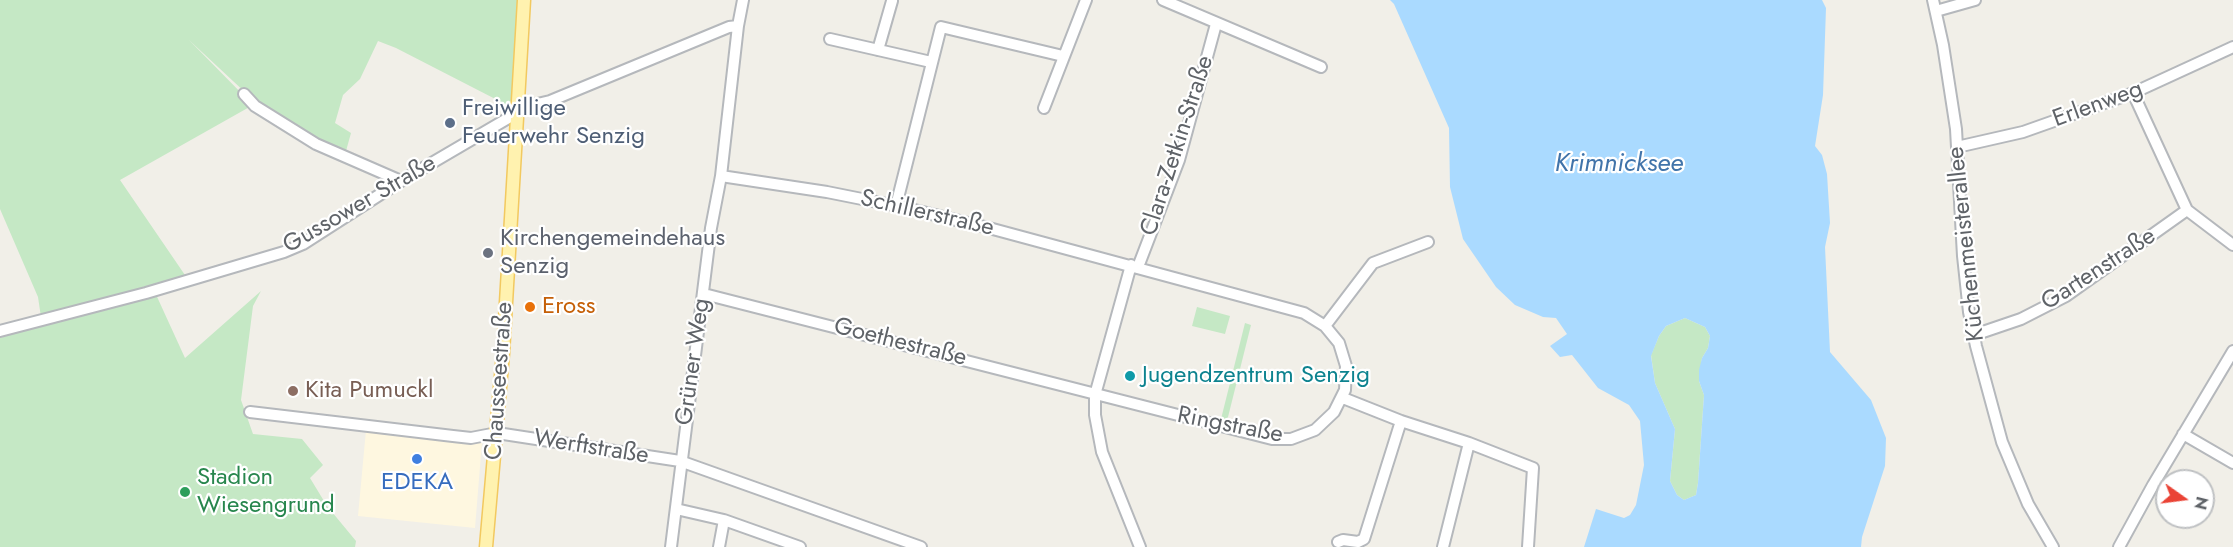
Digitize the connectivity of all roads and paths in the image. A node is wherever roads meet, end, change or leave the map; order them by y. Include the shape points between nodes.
1 (524, 0) edge
2 (743, 0) edge
3 (1086, 0) edge
4 (1163, 0) edge
5 (1976, 0) edge
6 (892, 1) edge
7 (1934, 6) edge
8 (1216, 24) junction
9 (738, 27) junction
10 (830, 39) dead end
11 (2233, 47) edge
12 (878, 50) junction
13 (1063, 56) junction
14 (931, 62) junction
15 (1321, 67) dead end
16 (2133, 93) junction
17 (244, 94) dead end
18 (1044, 108) dead end
19 (519, 112) junction
20 (1957, 147) junction
21 (721, 176) junction
22 (401, 181) junction
23 (896, 206) junction
24 (2187, 210) junction
25 (1428, 242) dead end
26 (2233, 245) edge
27 (1135, 266) junction
28 (704, 294) junction
29 (1325, 326) junction
30 (0, 331) edge
31 (1974, 335) junction
32 (2233, 351) edge
33 (1095, 395) junction
34 (1343, 398) junction
35 (250, 412) dead end
36 (1401, 421) junction
37 (496, 433) junction
38 (2183, 434) junction
39 (1469, 443) junction
40 (680, 461) junction
41 (2233, 464) edge
42 (676, 509) junction
43 (724, 520) junction
44 (1338, 542) dead end
45 (486, 547) edge
46 (671, 547) edge
47 (719, 547) edge
48 (800, 547) edge
49 (921, 547) edge
50 (1140, 547) edge
51 (1443, 547) edge
52 (1528, 547) edge
53 (2053, 547) edge
54 (2119, 547) edge

1 - 19 main road, Chausseestraße
2 - 9 street, Grüner Weg
3 - 13 street
4 - 8 street
5 - 7 street
6 - 12 street
7 - 20 street, Küchenmeisterallee via 1949,79
8 - 15 street
8 - 27 street, Clara-Zetkin-Straße via 1179,160
9 - 19 street, Gussower Straße via 729,27
9 - 21 street, Grüner Weg
10 - 12 street
11 - 16 street, Erlenweg
12 - 14 street
13 - 14 street via 941,27
13 - 18 street
14 - 23 street
16 - 20 street, Erlenweg via 2023,132
16 - 24 street
17 - 22 street via 255,106 316,144
19 - 22 street, Gussower Straße
19 - 37 main road, Chausseestraße
20 - 31 street, Küchenmeisterallee via 1963,256
21 - 23 street, Schillerstraße
21 - 28 street, Grüner Weg
22 - 30 street, Gussower Straße via 303,244 284,252
23 - 27 street, Schillerstraße
24 - 26 street
24 - 31 street, Gartenstraße via 2074,291 2021,319
25 - 29 street via 1373,263
27 - 29 street via 1304,313
27 - 33 street, Clara-Zetkin-Straße
28 - 33 street, Goethestraße
28 - 40 street, Grüner Weg
29 - 34 street via 1339,343 1344,358
31 - 53 street, Küchenmeisterallee via 2002,442 2028,504
32 - 38 street
33 - 34 street, Ringstraße via 1282,440 1315,430
33 - 50 street via 1102,452
34 - 36 street
35 - 37 street, Werftstraße via 471,438
36 - 39 street
36 - 44 street via 1364,539
37 - 40 street, Werftstraße
37 - 45 main road, Chausseestraße
38 - 41 street
38 - 54 street
39 - 51 street
39 - 52 street via 1533,468
40 - 42 street, Grüner Weg
40 - 49 street, Werftstraße
42 - 43 street
42 - 46 street, Grüner Weg
43 - 47 street
43 - 48 street

